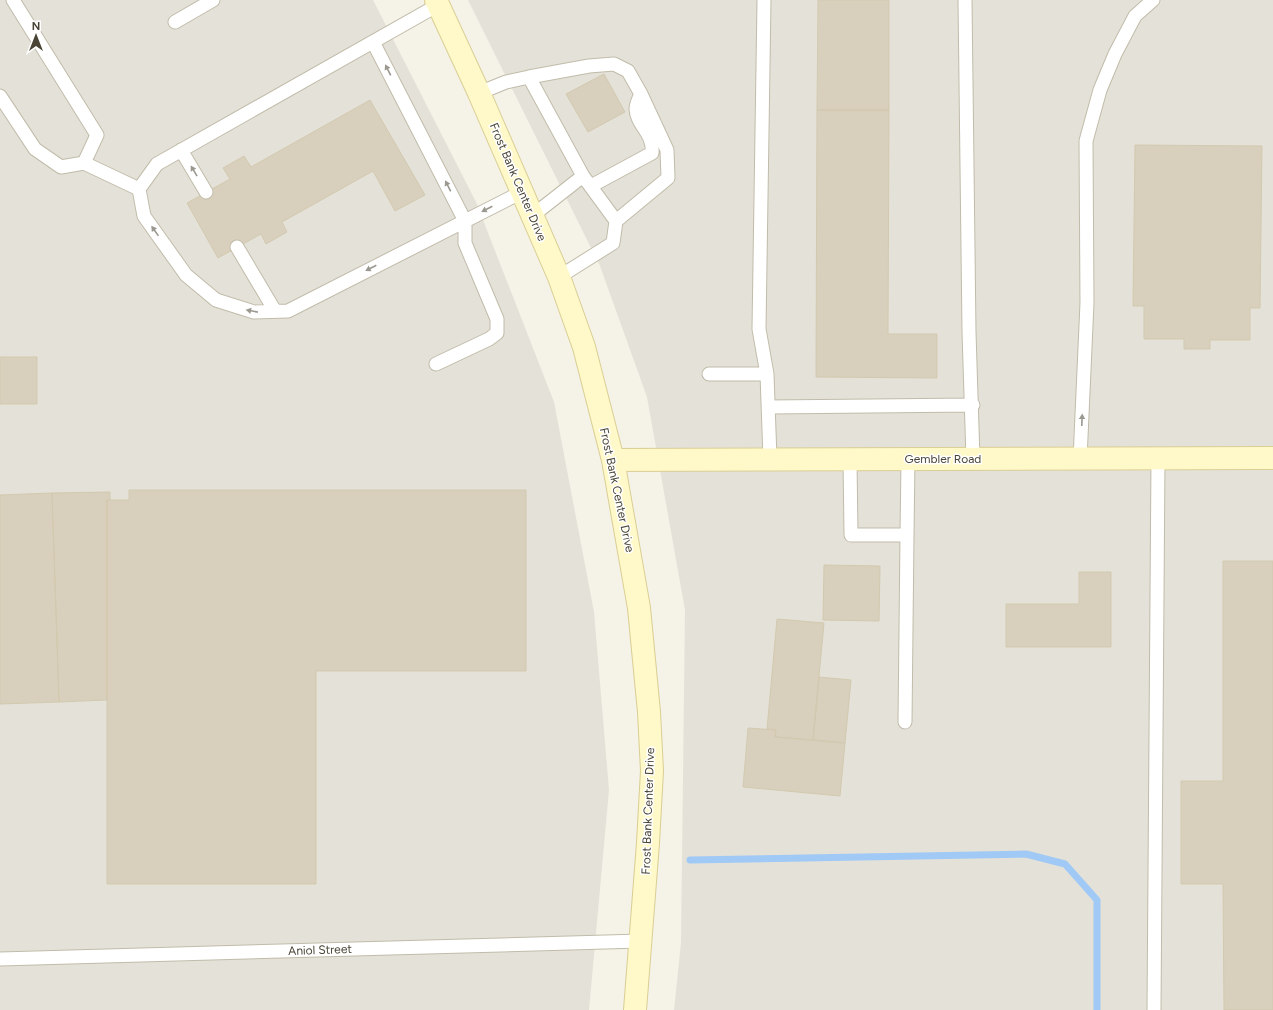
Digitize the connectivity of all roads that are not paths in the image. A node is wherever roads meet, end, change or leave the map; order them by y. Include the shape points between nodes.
1 (13, 0) edge
2 (213, 0) edge
3 (764, 0) edge
4 (965, 0) edge
5 (1153, 0) edge
6 (437, 3) edge
7 (174, 22) dead end
8 (373, 42) junction
9 (529, 77) junction
10 (479, 93) junction
11 (641, 94) junction
12 (0, 96) edge
13 (181, 150) junction
14 (84, 163) junction
15 (587, 181) junction
16 (139, 189) junction
17 (206, 192) dead end
18 (522, 192) junction
19 (532, 216) junction
20 (465, 220) junction
21 (616, 221) junction
22 (237, 247) dead end
23 (558, 277) junction
24 (275, 311) junction
25 (436, 364) dead end
26 (709, 374) dead end
27 (767, 374) junction
28 (973, 405) junction
29 (769, 407) junction
30 (1158, 458) junction
31 (1273, 458) edge
32 (770, 459) junction
33 (850, 459) junction
34 (908, 459) junction
35 (973, 459) junction
36 (1080, 459) junction
37 (613, 460) junction
38 (907, 535) junction
39 (905, 722) dead end
40 (641, 941) junction
41 (0, 959) edge
42 (635, 1010) edge
43 (1154, 1010) edge

1 - 14 lane via 97,135
2 - 7 lane
3 - 27 lane via 759,330
4 - 28 lane via 969,332
36 -> 5 lane via 1087,302 1086,141 1100,90 1115,54 1135,16
6 - 8 lane
6 - 10 main road, Frost Bank Center Drive
8 - 13 lane
20 -> 8 lane
9 - 10 lane via 506,82
9 - 11 lane via 614,64 628,71
9 - 15 lane
10 - 18 main road, Frost Bank Center Drive
11 - 15 lane via 636,107 637,115 653,144 652,153
11 - 21 lane via 666,150 668,178
12 - 14 lane via 35,149 61,167
13 - 16 lane via 157,164
17 -> 13 lane
14 - 16 lane
15 - 19 lane
15 - 21 lane
24 -> 16 lane via 254,312 216,300 186,275 144,216
18 - 19 main road, Frost Bank Center Drive
18 -> 20 lane
19 - 23 main road, Frost Bank Center Drive
20 -> 24 lane via 288,310
20 - 25 lane via 465,242 497,319 497,333
21 - 23 lane via 613,242
22 - 24 lane
23 - 37 main road, Frost Bank Center Drive via 584,347
26 - 27 lane
27 - 29 lane
28 - 29 lane
28 - 35 lane
29 - 32 lane
30 - 31 main road, Gembler Road
30 - 36 main road, Gembler Road
30 - 43 lane
32 - 33 main road, Gembler Road
32 - 37 main road, Gembler Road
33 - 34 main road, Gembler Road
33 - 38 lane via 851,535
34 - 35 main road, Gembler Road
34 - 38 lane
35 - 36 main road, Gembler Road
37 - 40 main road, Frost Bank Center Drive via 639,608 649,712 652,771
38 - 39 lane
40 - 41 lane, Aniol Street
40 - 42 main road, Frost Bank Center Drive

